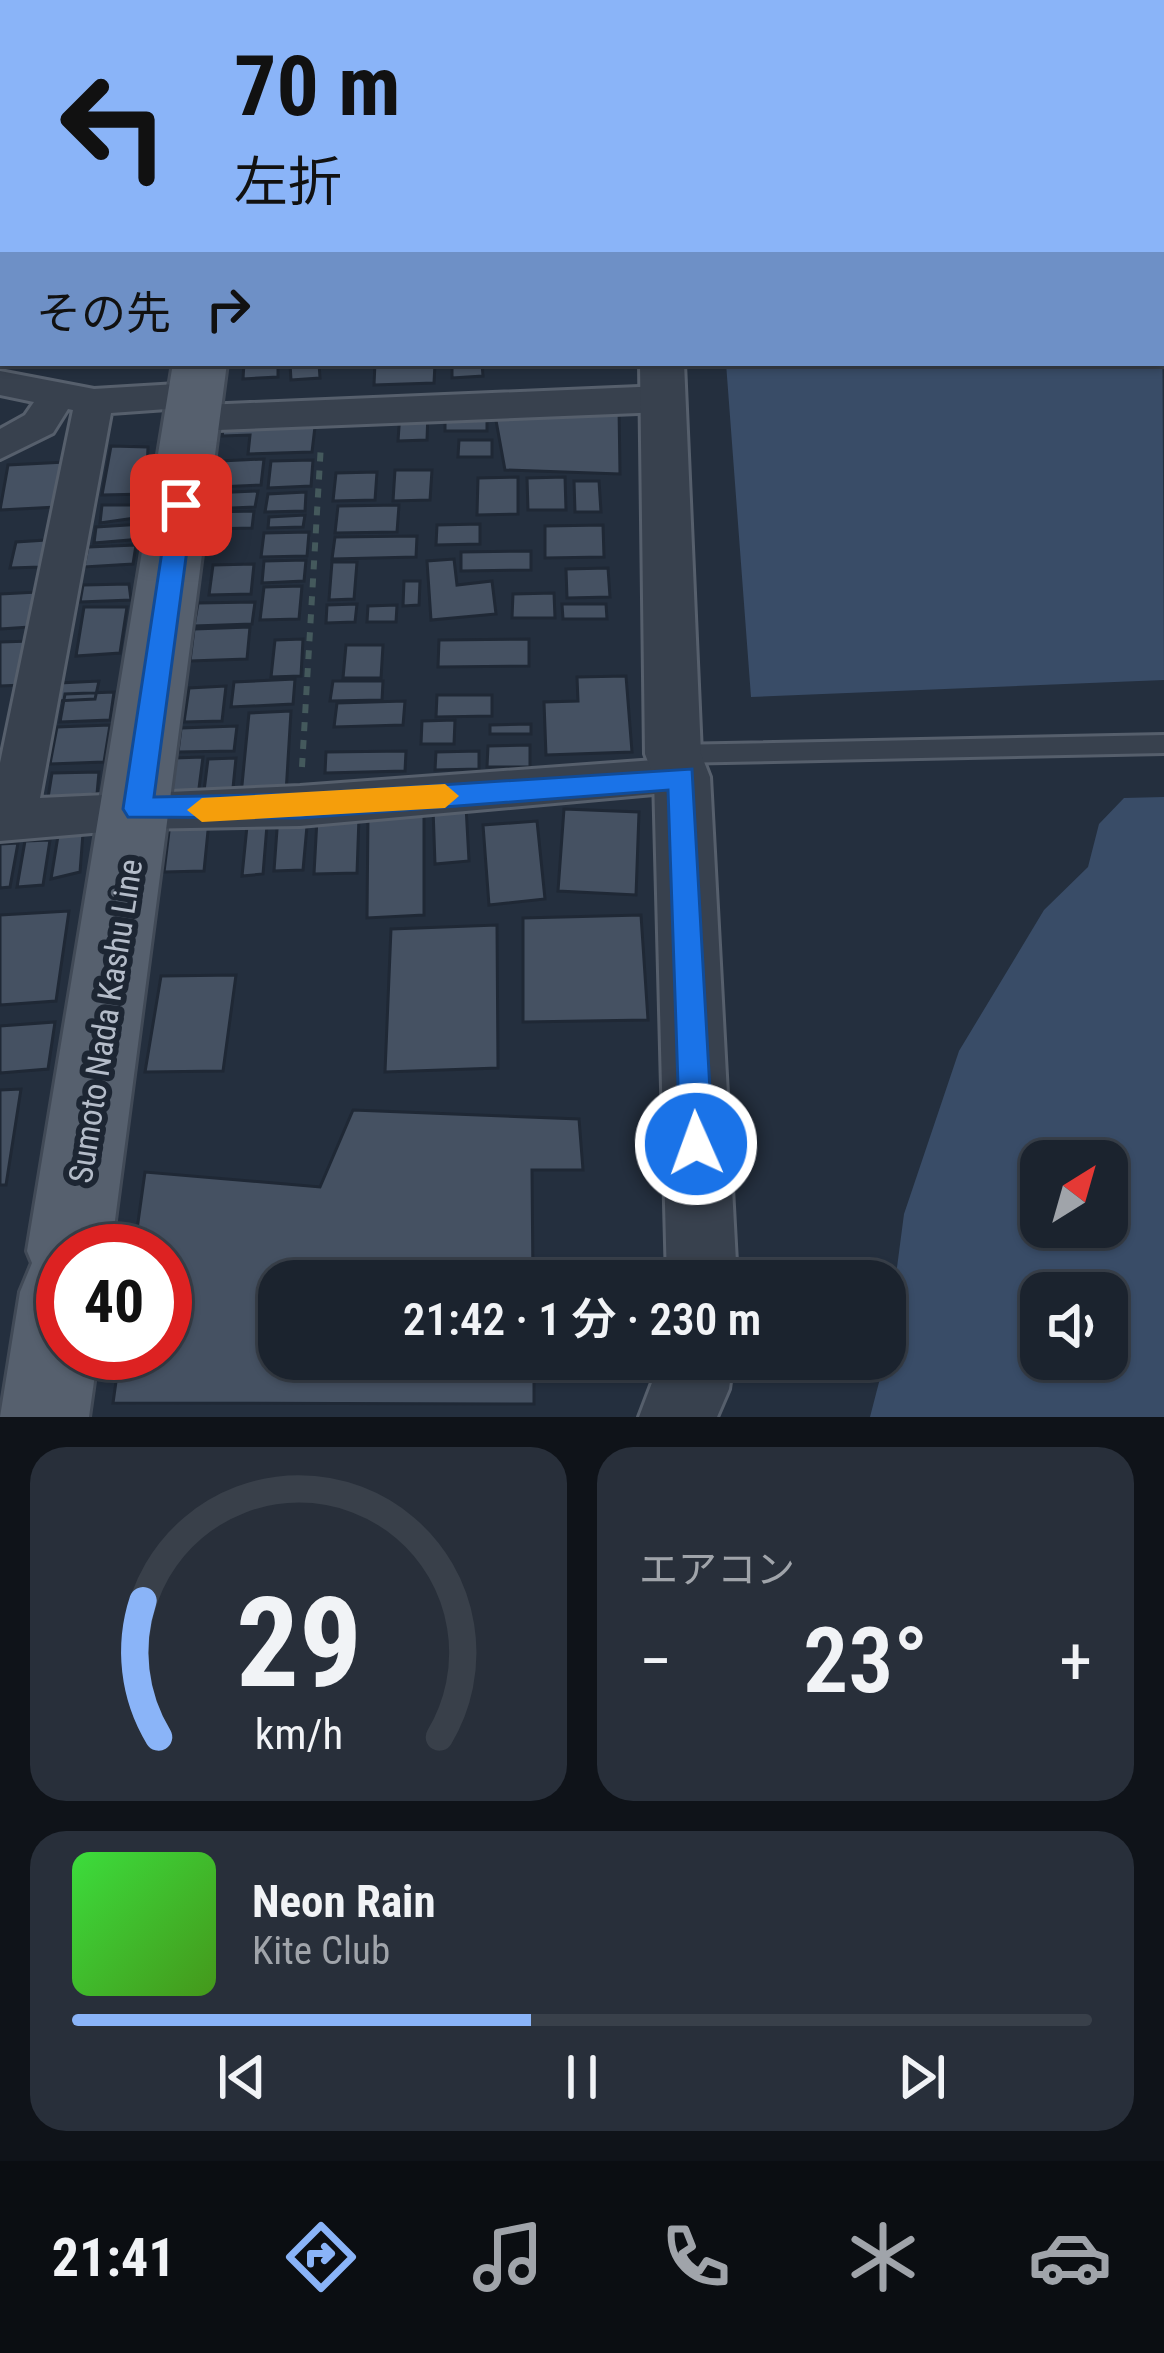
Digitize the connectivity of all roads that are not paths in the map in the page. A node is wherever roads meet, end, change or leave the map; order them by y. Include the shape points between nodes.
1 (663, 381) edge
2 (0, 383) edge
3 (196, 392) edge
4 (75, 400) junction
5 (0, 446) edge
6 (1164, 744) edge
7 (677, 766) junction
8 (138, 809) junction
9 (6, 820) edge
10 (73, 1224) edge
11 (701, 1260) edge
12 (50, 1380) edge
13 (695, 1380) edge
14 (44, 1417) edge
15 (676, 1417) edge

1 - 3 street via 323,410
1 - 7 street
2 - 4 street
3 - 4 street
3 - 8 main road, Sumoto Nada Kashu Line
4 - 5 street
4 - 9 street
6 - 7 lane
7 - 8 street via 300,806
7 - 11 street
8 - 9 street
8 - 10 main road, Sumoto Nada Kashu Line
12 - 14 main road
13 - 15 street

